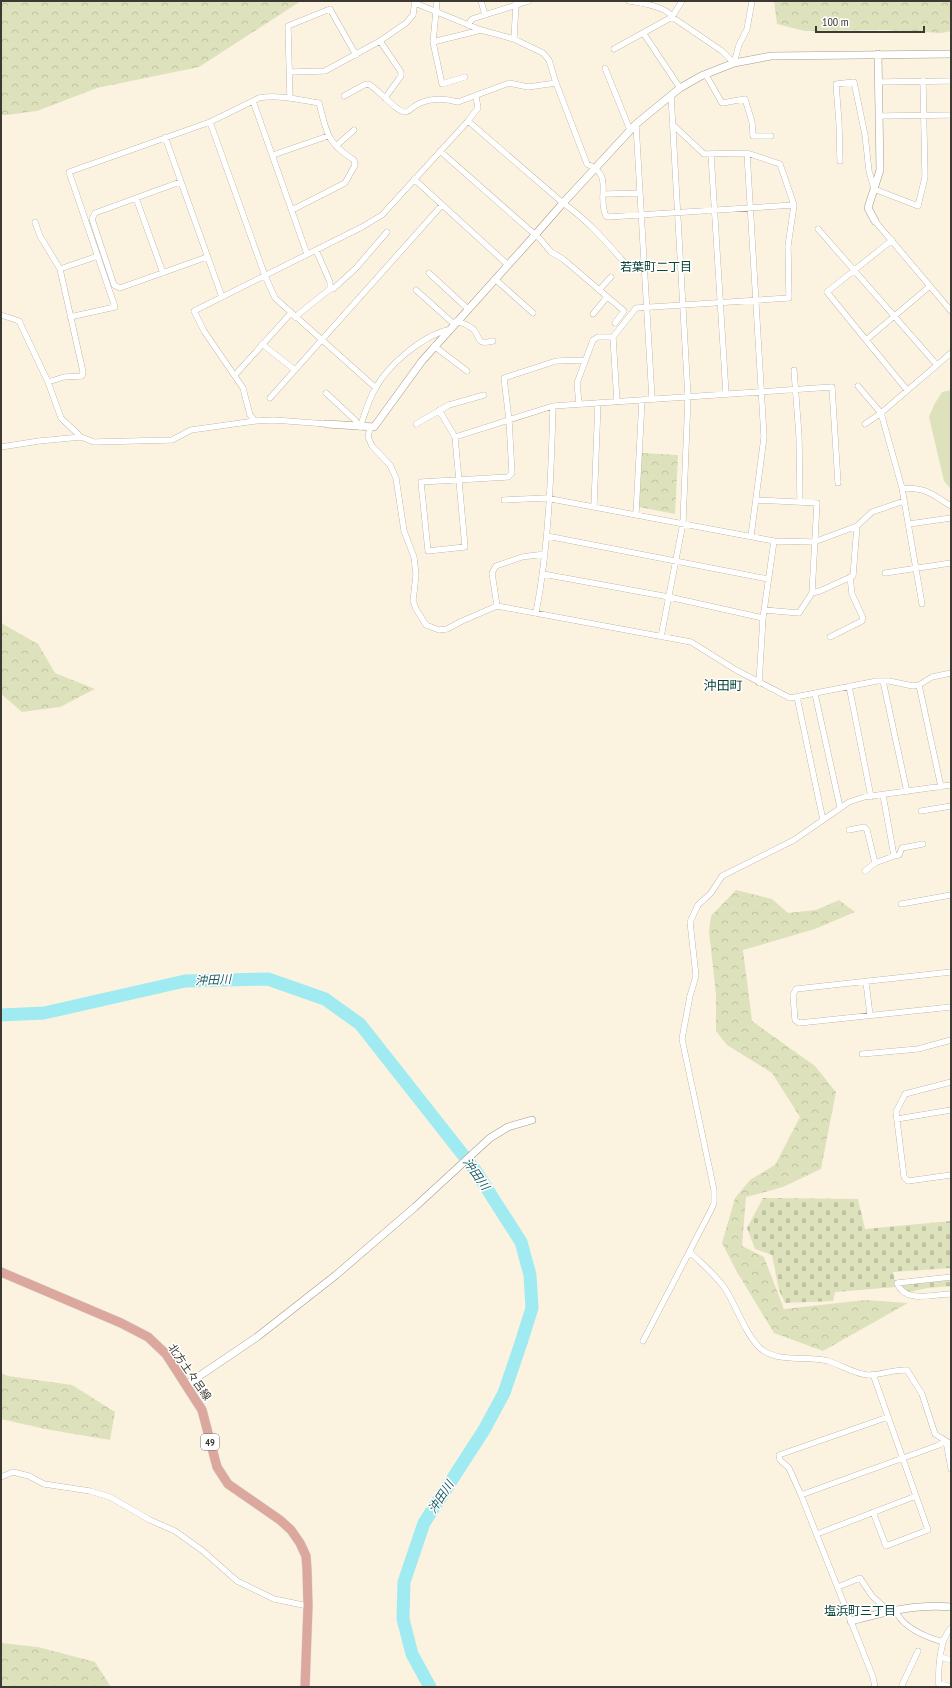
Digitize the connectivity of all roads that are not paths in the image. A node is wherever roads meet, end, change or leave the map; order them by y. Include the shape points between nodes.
1 (437, 1) edge
2 (481, 1) edge
3 (529, 1) edge
4 (629, 1) edge
5 (682, 1) edge
6 (752, 1) edge
7 (415, 2) edge
8 (516, 3) edge
9 (436, 12) junction
10 (485, 15) junction
11 (672, 17) junction
12 (468, 25) junction
13 (481, 30) junction
14 (644, 34) junction
15 (514, 39) junction
16 (380, 41) junction
17 (434, 42) junction
18 (614, 49) dead end
19 (878, 54) junction
20 (951, 54) edge
21 (356, 55) junction
22 (734, 63) junction
23 (605, 68) dead end
24 (291, 72) junction
25 (706, 74) junction
26 (466, 77) dead end
27 (923, 81) junction
28 (951, 81) edge
29 (879, 82) junction
30 (556, 83) junction
31 (680, 88) junction
32 (671, 95) junction
33 (344, 96) dead end
34 (476, 96) junction
35 (290, 98) junction
36 (385, 98) junction
37 (253, 101) junction
38 (924, 115) junction
39 (951, 115) edge
40 (880, 116) junction
41 (468, 121) junction
42 (210, 122) junction
43 (636, 124) junction
44 (672, 124) junction
45 (354, 130) dead end
46 (630, 130) junction
47 (328, 136) junction
48 (771, 136) dead end
49 (165, 137) junction
50 (336, 146) junction
51 (440, 151) junction
52 (747, 153) junction
53 (711, 154) junction
54 (273, 155) junction
55 (840, 161) dead end
56 (595, 167) junction
57 (414, 179) junction
58 (180, 182) junction
59 (874, 189) junction
60 (640, 193) junction
61 (607, 194) dead end
62 (136, 198) junction
63 (563, 203) junction
64 (442, 205) junction
65 (794, 206) junction
66 (750, 208) junction
67 (292, 210) junction
68 (714, 210) junction
69 (678, 213) junction
70 (641, 215) junction
71 (875, 221) joint
72 (35, 222) dead end
73 (818, 230) dead end
74 (387, 232) dead end
75 (536, 235) junction
76 (892, 240) junction
77 (316, 250) junction
78 (308, 254) junction
79 (98, 256) junction
80 (207, 258) junction
81 (508, 264) junction
82 (629, 268) dead end
83 (60, 269) junction
84 (854, 270) junction
85 (163, 273) junction
86 (429, 273) dead end
87 (265, 276) junction
88 (611, 277) dead end
89 (495, 279) junction
90 (930, 286) junction
91 (330, 289) junction
92 (416, 290) dead end
93 (600, 290) junction
94 (222, 297) junction
95 (607, 297) junction
96 (755, 300) junction
97 (720, 302) junction
98 (949, 304) edge
99 (682, 305) junction
100 (647, 307) junction
101 (468, 309) junction
102 (951, 311) edge
103 (532, 313) dead end
104 (593, 314) dead end
105 (1, 315) edge
106 (293, 315) junction
107 (70, 317) junction
108 (894, 317) junction
109 (615, 323) dead end
110 (453, 325) junction
111 (613, 337) junction
112 (322, 340) junction
113 (866, 340) junction
114 (493, 341) dead end
115 (262, 344) junction
116 (434, 346) junction
117 (951, 354) edge
118 (586, 360) junction
119 (937, 365) junction
120 (295, 370) junction
121 (794, 370) dead end
122 (467, 371) dead end
123 (235, 375) junction
124 (48, 382) junction
125 (858, 386) dead end
126 (376, 388) junction
127 (796, 390) junction
128 (907, 390) junction
129 (761, 392) junction
130 (326, 393) dead end
131 (484, 394) dead end
132 (726, 394) junction
133 (688, 397) junction
134 (270, 398) dead end
135 (652, 399) junction
136 (642, 400) junction
137 (617, 402) junction
138 (598, 403) junction
139 (578, 404) junction
140 (553, 406) junction
141 (439, 410) junction
142 (881, 413) junction
143 (509, 420) junction
144 (255, 421) junction
145 (327, 424) joint
146 (416, 424) dead end
147 (865, 424) dead end
148 (360, 427) junction
149 (370, 428) junction
150 (81, 437) junction
151 (455, 437) junction
152 (1, 447) edge
153 (459, 480) junction
154 (838, 483) dead end
155 (902, 488) junction
156 (550, 498) junction
157 (504, 500) dead end
158 (756, 500) junction
159 (904, 501) junction
160 (800, 502) junction
161 (594, 506) junction
162 (951, 506) edge
163 (636, 514) junction
164 (951, 518) edge
165 (682, 523) junction
166 (909, 524) junction
167 (857, 526) junction
168 (547, 536) junction
169 (751, 536) junction
170 (774, 540) junction
171 (814, 542) junction
172 (545, 554) junction
173 (676, 560) junction
174 (951, 563) edge
175 (916, 568) junction
176 (885, 573) dead end
177 (543, 574) junction
178 (850, 577) junction
179 (768, 580) junction
180 (812, 592) junction
181 (669, 597) junction
182 (922, 604) dead end
183 (497, 606) junction
184 (764, 610) junction
185 (536, 613) junction
186 (763, 618) junction
187 (661, 637) junction
188 (830, 637) dead end
189 (951, 673) edge
190 (883, 681) junction
191 (759, 683) junction
192 (919, 685) junction
193 (849, 686) junction
194 (816, 694) junction
195 (797, 697) junction
196 (951, 785) edge
197 (941, 787) junction
198 (907, 792) junction
199 (883, 795) junction
200 (871, 796) junction
201 (951, 806) edge
202 (840, 807) junction
203 (921, 811) dead end
204 (823, 820) junction
205 (849, 830) dead end
206 (923, 844) dead end
207 (894, 856) junction
208 (875, 863) junction
209 (865, 871) dead end
210 (951, 895) edge
211 (901, 904) dead end
212 (951, 972) edge
213 (866, 982) junction
214 (951, 1007) edge
215 (870, 1015) junction
216 (951, 1040) edge
217 (862, 1054) dead end
218 (951, 1082) edge
219 (951, 1110) edge
220 (896, 1119) junction
221 (532, 1120) dead end
222 (951, 1175) edge
223 (690, 1252) junction
224 (1, 1272) edge
225 (951, 1277) edge
226 (951, 1294) edge
227 (643, 1341) dead end
228 (873, 1374) junction
229 (186, 1385) junction
230 (888, 1417) junction
231 (948, 1443) edge
232 (902, 1458) junction
233 (951, 1469) edge
234 (1, 1477) edge
235 (801, 1495) junction
236 (916, 1496) junction
237 (873, 1512) junction
238 (817, 1534) junction
239 (838, 1588) junction
240 (308, 1606) junction
241 (951, 1607) edge
242 (895, 1610) junction
243 (885, 1612) junction
244 (851, 1621) junction
245 (951, 1628) edge
246 (943, 1642) junction
247 (918, 1651) dead end
248 (941, 1657) junction
249 (951, 1660) edge
250 (938, 1685) edge
251 (305, 1687) edge
252 (875, 1687) edge
253 (903, 1687) edge
254 (951, 1687) edge

1 - 9 street
2 - 10 street
3 - 8 street
4 - 11 street via 665,10
5 - 11 street
6 - 22 street via 746,30
7 - 9 street
7 - 16 street via 412,16 406,23
8 - 10 street
8 - 15 street
9 - 12 street
9 - 17 street
10 - 12 street via 472,19
11 - 14 street
11 - 22 street via 722,51
12 - 13 street
13 - 15 street
13 - 17 street
14 - 18 street
14 - 31 street
15 - 30 street via 542,53 549,60
16 - 21 street
16 - 36 street via 401,72 401,76
17 - 26 street via 442,84
19 - 20 street
19 - 22 street via 771,56
19 - 29 street
21 - 24 street via 325,71
21 - 24 street via 330,9 288,26
22 - 25 street
23 - 46 street
24 - 35 street
25 - 31 street
25 - 48 street via 722,103 745,99 753,136
27 - 28 street
27 - 29 street
27 - 38 street
29 - 40 street
30 - 34 street via 528,87 508,83
30 - 56 street via 587,164
31 - 32 street
32 - 43 street
32 - 44 street
33 - 36 street via 368,84
34 - 36 street via 458,102 434,99 417,104 406,112
34 - 41 street via 478,108
35 - 37 street via 265,97
35 - 47 street via 319,103
37 - 42 street
37 - 54 street
38 - 39 street
38 - 40 street
38 - 59 street via 925,177 918,206
40 - 59 street via 880,170
41 - 51 street
41 - 63 street
42 - 49 street
42 - 87 street
43 - 46 street
43 - 60 street
44 - 53 street via 699,151
44 - 69 street
45 - 50 street
46 - 56 street
47 - 50 street
47 - 54 street
49 - 58 street
49 - 79 street via 69,172
50 - 67 street via 340,152 354,160 356,165 345,183
51 - 57 street
51 - 75 street
52 - 53 street
52 - 65 street via 780,164
52 - 66 street
53 - 68 street
54 - 67 street
55 - 59 street via 836,84 854,82
56 - 63 street
56 - 70 street via 602,175 606,216
57 - 64 street
57 - 77 street via 382,215
58 - 62 street
58 - 80 street
59 - 71 street via 868,208
60 - 61 street
60 - 70 street
62 - 85 street
62 - 85 street via 95,213 92,219 114,285 120,288
63 - 75 street
63 - 82 street via 594,228
64 - 81 street
64 - 112 street
65 - 66 street
65 - 96 street via 788,246 789,298
66 - 68 street
66 - 96 street
67 - 78 street
68 - 69 street
68 - 97 street
69 - 70 street
69 - 99 street
70 - 100 street
71 - 76 street
72 - 83 street via 40,236
73 - 84 street
74 - 91 street via 356,268
75 - 81 street
75 - 93 street via 551,252
76 - 84 street
76 - 90 street
77 - 78 street
77 - 91 street via 330,282
78 - 87 street
79 - 83 street
79 - 107 street via 116,307
80 - 85 street
80 - 94 street
81 - 89 street
83 - 107 street
84 - 108 street
84 - 113 street via 827,292
86 - 101 street
87 - 94 street
87 - 106 street via 275,298
88 - 93 street
89 - 101 street
89 - 103 street
90 - 98 street
90 - 108 street
91 - 106 street
92 - 110 street
93 - 95 street
94 - 123 street via 194,311 204,332
95 - 104 street
95 - 109 street via 624,311
96 - 97 street
96 - 129 street
97 - 99 street
97 - 132 street
98 - 102 street
99 - 100 street
99 - 133 street
100 - 111 street via 636,308
100 - 135 street
101 - 110 street
105 - 124 street via 19,321
106 - 112 street
106 - 115 street
107 - 124 street via 82,376 64,377
108 - 113 street
108 - 119 street
110 - 114 street via 470,327 483,342
110 - 116 street
110 - 126 street via 438,332 396,362
111 - 118 street via 598,337 593,340
111 - 137 street
112 - 120 street
112 - 126 street
113 - 128 street
115 - 120 street
115 - 123 street
116 - 122 street
116 - 149 street via 378,423
117 - 119 street
118 - 139 street via 578,383
118 - 143 street via 556,361 504,378
119 - 128 street
120 - 134 street
121 - 127 street
123 - 144 street via 243,388 250,415
124 - 150 street via 61,418
125 - 142 street
126 - 148 street
127 - 129 street
127 - 154 street via 832,387
127 - 160 street
128 - 142 street
129 - 132 street
129 - 158 street via 764,437
130 - 148 street
131 - 141 street
132 - 133 street
133 - 135 street
133 - 165 street
135 - 136 street
136 - 137 street
136 - 163 street
137 - 138 street
138 - 139 street
138 - 161 street
139 - 140 street
140 - 143 street
140 - 156 street
141 - 146 street
141 - 151 street
142 - 147 street
142 - 155 street
143 - 151 street
143 - 153 street via 512,473 508,477
144 - 145 street
144 - 150 street via 191,430 172,440 94,442
145 - 148 street
148 - 149 street
149 - 183 street via 368,437 372,446 390,465 396,478 404,531 416,575 413,601 426,625 439,630 447,629
150 - 152 street
151 - 153 street
153 - 153 street via 465,547 428,551 421,482
155 - 159 street
155 - 162 street via 926,490
156 - 157 street
156 - 161 street
156 - 168 street
158 - 160 street
158 - 169 street
159 - 166 street
159 - 167 street via 872,512
160 - 171 street via 816,503
161 - 163 street
163 - 165 street
164 - 166 street
165 - 169 street
165 - 173 street
166 - 175 street
167 - 171 street
167 - 178 street via 853,576
168 - 172 street
168 - 173 street
169 - 170 street
170 - 171 street
170 - 179 street
171 - 180 street
172 - 177 street
172 - 183 street via 522,557 496,566 492,573
173 - 179 street
173 - 181 street
174 - 175 street
175 - 176 street
175 - 182 street
177 - 181 street
177 - 185 street
178 - 180 street via 820,591
178 - 188 street via 852,594 863,618 862,621
179 - 184 street
180 - 184 street via 799,613
181 - 186 street
181 - 187 street
183 - 185 street
184 - 186 street
185 - 187 street
186 - 191 street
187 - 191 street via 691,642
189 - 192 street via 932,677
190 - 192 street
190 - 193 street
190 - 198 street
191 - 195 street via 790,698
192 - 197 street
193 - 194 street
193 - 200 street
194 - 195 street
194 - 202 street
195 - 204 street
196 - 197 street
197 - 198 street
198 - 199 street
199 - 200 street
199 - 207 street
200 - 202 street via 848,802
201 - 203 street
202 - 204 street
204 - 223 street via 794,840 722,876 691,917 696,976 682,1038 715,1197
205 - 208 street via 864,827 867,830
206 - 207 street via 902,848 899,855
207 - 208 street
208 - 209 street
210 - 211 street
212 - 213 street
213 - 215 street
213 - 215 street via 796,989 793,995 795,1020 799,1023
214 - 215 street
216 - 217 street via 918,1049
218 - 220 street via 905,1094 896,1112
219 - 220 street
220 - 222 street via 904,1177 908,1181
221 - 229 street via 508,1128 487,1140 415,1208 336,1275 257,1337
223 - 227 street
223 - 228 street via 725,1289 760,1347 772,1354 827,1361 863,1374
224 - 229 main road, 北方土々呂線 / 49 via 148,1337 166,1354
225 - 226 street via 897,1283 899,1290 909,1295
228 - 230 street
228 - 231 street via 898,1369 907,1370 922,1394 935,1434
229 - 240 main road, 北方土々呂線 / 49 via 202,1410 217,1467 228,1484 280,1520 292,1530 300,1543 306,1556 308,1570
230 - 232 street
230 - 235 street via 779,1455 780,1460 789,1468
231 - 232 street
231 - 233 street
232 - 235 street
232 - 236 street
234 - 240 street via 13,1472 29,1476 44,1484 90,1491 110,1497 175,1531 203,1550 237,1580 274,1599
235 - 238 street
236 - 237 street
236 - 237 street via 928,1530 886,1546
237 - 238 street
238 - 239 street
239 - 243 street via 860,1578
239 - 244 street
240 - 251 main road, 北方土々呂線 / 49
241 - 242 street via 926,1606
242 - 243 street
242 - 246 street via 898,1617 918,1632
243 - 244 street
244 - 252 street
245 - 246 street
246 - 248 street
247 - 253 street
248 - 249 street
248 - 250 street
250 - 254 street

